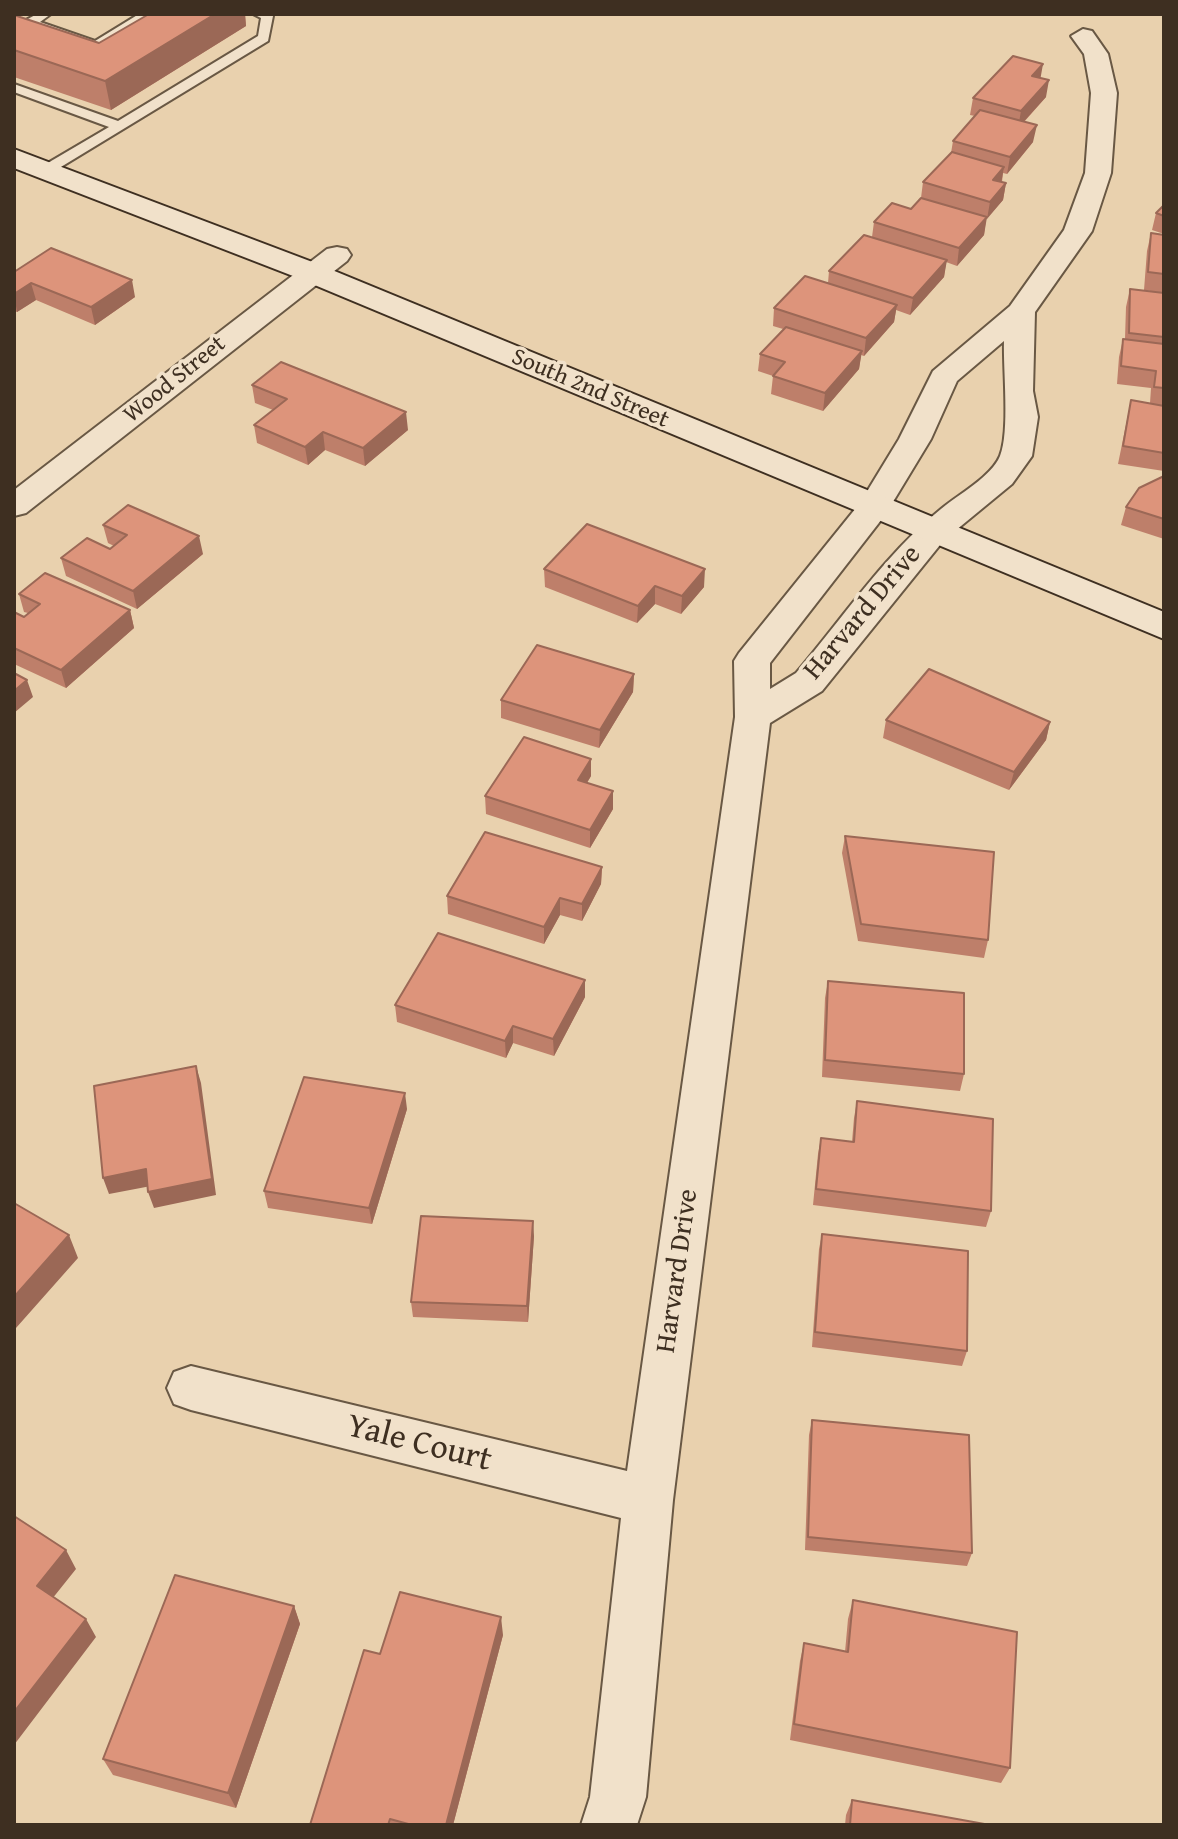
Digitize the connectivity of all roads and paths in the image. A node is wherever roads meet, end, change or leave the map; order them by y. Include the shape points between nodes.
1 (45, 14) edge
2 (147, 14) edge
3 (259, 14) edge
4 (1083, 36) dead end
5 (14, 88) edge
6 (119, 126) junction
7 (14, 158) edge
8 (46, 170) junction
9 (326, 264) junction
10 (1020, 312) junction
11 (14, 506) edge
12 (873, 508) junction
13 (932, 533) junction
14 (1164, 626) edge
15 (753, 717) junction
16 (191, 1388) dead end
17 (648, 1500) junction
18 (609, 1825) edge

1 - 2 lane via 30,23 96,45
3 - 6 lane via 267,16 264,38
4 - 10 street, Harvard Drive via 1096,54 1104,93 1098,173 1078,231
5 - 6 lane
6 - 8 lane
7 - 8 main road, South 2nd Street
8 - 9 main road, South 2nd Street
9 - 11 street, Wood Street
9 - 12 main road, South 2nd Street
10 - 12 street, Harvard Drive via 944,377 915,439
10 - 13 street, Harvard Drive via 1022,417 1016,456 1001,477
12 - 13 main road, South 2nd Street
12 - 15 street, Harvard Drive via 752,661
13 - 14 main road, South 2nd Street
13 - 15 street, Harvard Drive via 809,682
15 - 17 street, Harvard Drive
16 - 17 street, Yale Court
17 - 18 street, Harvard Drive via 618,1797

